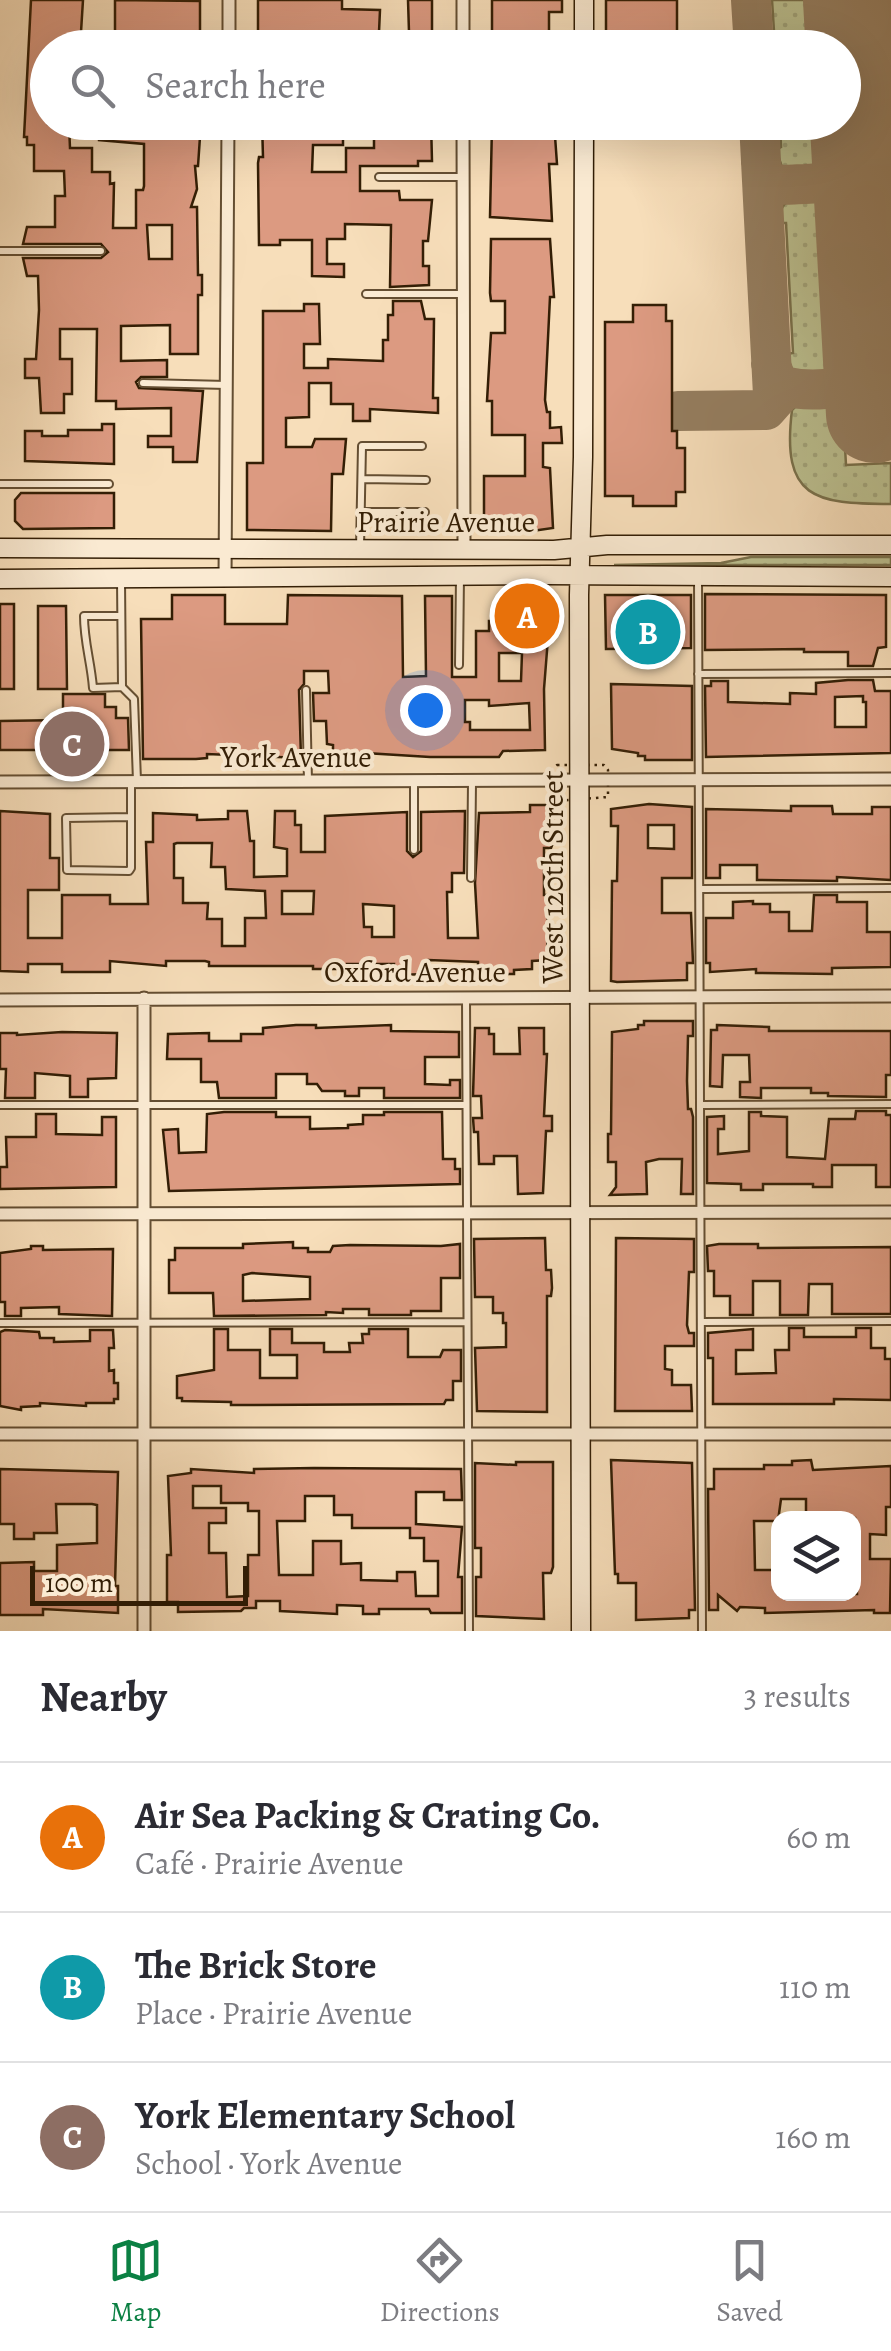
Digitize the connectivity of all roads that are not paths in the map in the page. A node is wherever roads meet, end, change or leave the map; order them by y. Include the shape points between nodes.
1 (229, 0) edge
2 (463, 0) edge
3 (584, 0) edge
4 (229, 30) edge
5 (463, 30) edge
6 (584, 30) edge
7 (228, 140) edge
8 (463, 140) edge
9 (584, 140) edge
10 (379, 176) dead end
11 (463, 177) junction
12 (0, 251) edge
13 (101, 251) dead end
14 (366, 294) dead end
15 (463, 294) junction
16 (144, 383) dead end
17 (226, 385) junction
18 (422, 446) dead end
19 (362, 479) junction
20 (426, 480) dead end
21 (0, 484) edge
22 (109, 484) dead end
23 (361, 512) junction
24 (425, 512) dead end
25 (891, 545) edge
26 (0, 548) edge
27 (225, 549) junction
28 (360, 549) junction
29 (464, 549) junction
30 (581, 549) junction
31 (460, 575) junction
32 (581, 576) junction
33 (698, 577) junction
34 (891, 577) edge
35 (120, 578) junction
36 (0, 579) edge
37 (225, 579) junction
38 (120, 616) junction
39 (459, 665) dead end
40 (891, 673) edge
41 (698, 674) junction
42 (122, 687) junction
43 (306, 690) dead end
44 (891, 779) edge
45 (700, 780) junction
46 (0, 782) edge
47 (134, 782) junction
48 (308, 782) junction
49 (414, 782) junction
50 (472, 782) junction
51 (580, 782) junction
52 (131, 817) junction
53 (414, 850) dead end
54 (471, 878) dead end
55 (700, 888) junction
56 (891, 888) edge
57 (700, 996) junction
58 (891, 996) edge
59 (466, 997) junction
60 (581, 997) junction
61 (144, 998) junction
62 (0, 1000) edge
63 (145, 1104) junction
64 (891, 1104) edge
65 (466, 1105) junction
66 (701, 1105) junction
67 (0, 1106) edge
68 (891, 1212) edge
69 (146, 1213) junction
70 (701, 1213) junction
71 (0, 1214) edge
72 (466, 1214) junction
73 (581, 1214) junction
74 (468, 1322) junction
75 (702, 1322) junction
76 (891, 1322) edge
77 (0, 1323) edge
78 (146, 1323) junction
79 (0, 1434) edge
80 (146, 1434) junction
81 (468, 1434) junction
82 (582, 1434) junction
83 (702, 1434) junction
84 (891, 1434) edge
85 (144, 1631) edge
86 (468, 1631) edge
87 (581, 1631) edge
88 (702, 1631) edge

1 - 4 street
2 - 5 street
3 - 6 main road
7 - 17 street
8 - 11 street
9 - 30 main road, West 120th Street
10 - 11 lane
11 - 15 street
12 - 13 lane
14 - 15 lane
15 - 29 street
16 - 17 lane
17 - 27 street
18 - 19 lane via 362,446
19 - 20 lane
19 - 23 lane
21 - 22 lane
23 - 24 lane
23 - 28 lane
25 - 30 main road, Prairie Avenue
26 - 27 main road, Prairie Avenue
27 - 28 main road, Prairie Avenue
27 - 37 street
28 - 29 main road, Prairie Avenue
29 - 30 main road, Prairie Avenue
30 - 32 main road, West 120th Street
31 - 32 main road, Prairie Avenue
31 - 37 main road, Prairie Avenue
31 - 39 lane
32 - 33 main road, Prairie Avenue
32 - 51 main road, West 120th Street
33 - 34 main road, Prairie Avenue
33 - 41 lane
35 - 36 main road, Prairie Avenue
35 - 37 main road, Prairie Avenue
35 - 38 lane
38 - 42 lane
38 - 42 lane via 84,616 84,647 93,688
40 - 41 lane
41 - 45 lane
42 - 47 lane via 134,698
43 - 48 lane
44 - 45 street, York Avenue
45 - 51 street, York Avenue
45 - 55 lane
46 - 47 street, York Avenue
47 - 48 street, York Avenue
47 - 52 lane
48 - 49 street, York Avenue
49 - 50 street, York Avenue
49 - 53 lane
50 - 51 street, York Avenue
50 - 54 lane
51 - 60 main road, West 120th Street
52 - 52 lane via 128,871 67,870 66,818
55 - 56 lane
55 - 57 lane
57 - 58 street, Oxford Avenue
57 - 60 street, Oxford Avenue
57 - 66 lane
59 - 60 street, Oxford Avenue
59 - 61 street, Oxford Avenue
59 - 65 lane
60 - 73 main road, West 120th Street
61 - 62 street, Oxford Avenue
61 - 63 street
63 - 65 lane
63 - 67 lane
63 - 69 street
64 - 66 lane
65 - 72 lane
66 - 70 lane
68 - 70 street
69 - 71 street
69 - 72 street
69 - 78 street
70 - 73 street
70 - 75 lane
72 - 73 street
72 - 74 lane
73 - 82 main road, West 120th Street
74 - 78 lane
74 - 81 lane
75 - 76 lane
75 - 83 lane
77 - 78 lane
78 - 80 street
79 - 80 street
80 - 81 street
80 - 85 street
81 - 82 street
81 - 86 lane
82 - 83 street
82 - 87 main road, West 120th Street
83 - 84 street
83 - 88 lane

